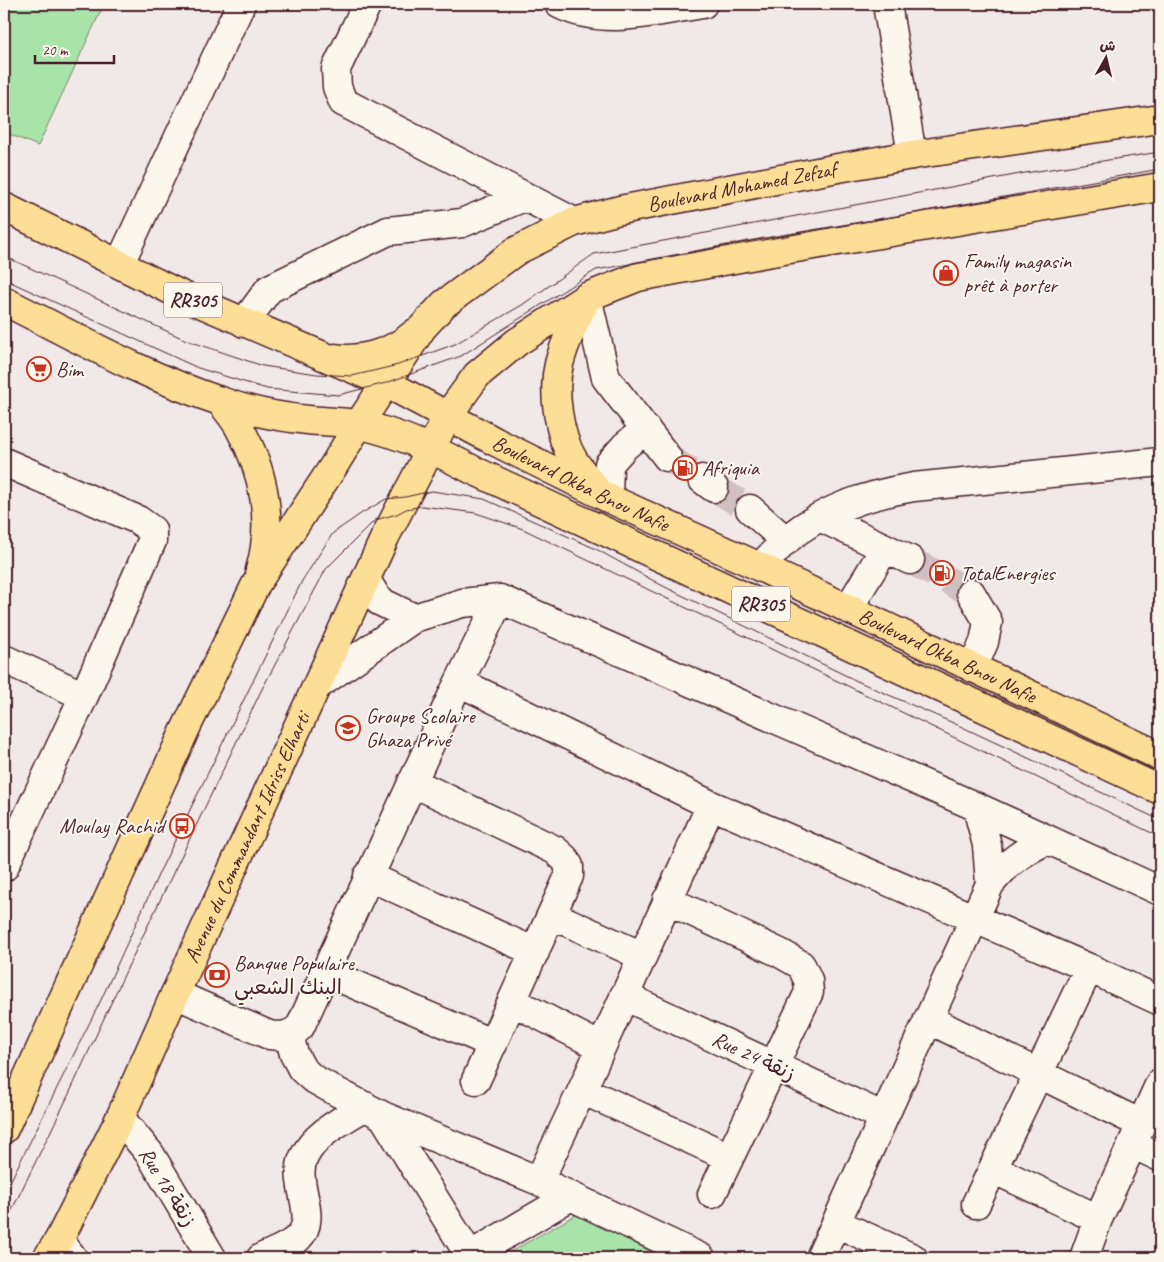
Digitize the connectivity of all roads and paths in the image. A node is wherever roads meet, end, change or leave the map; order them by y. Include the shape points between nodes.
1 (241, 4) edge
2 (367, 4) edge
3 (559, 4) edge
4 (703, 4) edge
5 (887, 4) edge
6 (1160, 119) edge
7 (912, 155) junction
8 (1160, 187) edge
9 (524, 197) junction
10 (4, 207) edge
11 (574, 222) junction
12 (120, 263) junction
13 (587, 297) junction
14 (4, 300) edge
15 (244, 322) junction
16 (422, 328) junction
17 (322, 356) junction
18 (386, 383) junction
19 (220, 401) junction
20 (448, 415) junction
21 (359, 424) junction
22 (646, 429) junction
23 (430, 448) junction
24 (667, 457) tunnel mouth
25 (4, 462) edge
26 (1160, 462) edge
27 (603, 496) junction
28 (750, 509) tunnel mouth
29 (820, 517) junction
30 (786, 541) junction
31 (885, 548) junction
32 (910, 560) tunnel mouth
33 (760, 567) junction
34 (366, 580) junction
35 (256, 584) junction
36 (971, 593) tunnel mouth
37 (500, 599) junction
38 (848, 609) junction
39 (414, 618) junction
40 (4, 659) edge
41 (973, 668) junction
42 (459, 682) junction
43 (318, 685) junction
44 (84, 696) junction
45 (1160, 756) edge
46 (412, 782) junction
47 (1160, 790) edge
48 (711, 805) junction
49 (978, 807) junction
50 (1048, 840) junction
51 (4, 867) edge
52 (368, 876) junction
53 (990, 884) junction
54 (1160, 891) edge
55 (667, 900) junction
56 (552, 915) junction
57 (974, 919) junction
58 (535, 952) junction
59 (642, 956) junction
60 (1089, 968) junction
61 (326, 972) junction
62 (175, 994) junction
63 (624, 996) junction
64 (512, 1001) junction
65 (1160, 1001) edge
66 (928, 1019) junction
67 (289, 1035) junction
68 (493, 1044) junction
69 (601, 1046) junction
70 (773, 1065) junction
71 (1038, 1074) junction
72 (476, 1080) dead end
73 (1160, 1083) edge
74 (582, 1090) junction
75 (374, 1111) junction
76 (884, 1117) junction
77 (120, 1118) junction
78 (4, 1129) edge
79 (1136, 1134) junction
80 (729, 1156) junction
81 (1160, 1157) edge
82 (993, 1169) junction
83 (539, 1181) junction
84 (712, 1194) dead end
85 (572, 1196) junction
86 (976, 1204) dead end
87 (1098, 1219) junction
88 (836, 1223) junction
89 (60, 1252) edge
90 (468, 1257) edge
91 (212, 1258) edge
92 (261, 1258) edge
93 (701, 1258) edge
94 (820, 1258) edge
95 (913, 1258) edge
96 (1084, 1258) edge

1 - 12 street
2 - 9 street via 336,69 337,87 343,102
3 - 4 street via 596,15 625,16
5 - 7 street
6 - 7 main road, Boulevard Mohamed Zefzaf
7 - 11 main road, Boulevard Mohamed Zefzaf via 620,210
8 - 13 main road via 648,275
9 - 11 street
9 - 15 street via 462,223 388,231 269,288
10 - 12 main road, Boulevard Okba Bnou Nafie / RR305
11 - 16 main road, Boulevard Mohamed Zefzaf via 516,251 444,304
12 - 15 main road, Boulevard Okba Bnou Nafie / RR305 via 179,294
13 - 20 main road via 518,342 477,376
13 - 22 street via 606,378
13 - 27 main road via 558,366 557,400 561,433 567,446
14 - 19 main road, Boulevard Okba Bnou Nafie / RR305 via 159,378
15 - 17 main road, Boulevard Okba Bnou Nafie / RR305
16 - 17 main road via 393,349 376,355 339,359
16 - 18 main road, Boulevard Mohamed Zefzaf
17 - 18 main road, Boulevard Okba Bnou Nafie / RR305
18 - 20 main road, Boulevard Okba Bnou Nafie / RR305
18 - 21 main road
19 - 21 main road, Boulevard Okba Bnou Nafie / RR305 via 295,418
19 - 35 main road via 240,428 255,457 264,490 267,522 264,556
20 - 23 main road, Avenue du Commandant Idriss Elharti
20 - 27 main road, Boulevard Okba Bnou Nafie / RR305
21 - 23 main road, Boulevard Okba Bnou Nafie / RR305
21 - 35 main road
22 - 24 street
22 - 27 street via 609,464
23 - 34 main road, Avenue du Commandant Idriss Elharti
23 - 47 main road, Boulevard Okba Bnou Nafie / RR305
25 - 44 street via 138,520 152,530 152,541
26 - 29 street via 882,492 850,502
27 - 33 main road, Boulevard Okba Bnou Nafie / RR305
28 - 30 street
29 - 30 street
29 - 31 street
30 - 33 street
31 - 32 street
31 - 38 street
33 - 38 main road, Boulevard Okba Bnou Nafie / RR305
34 - 39 street via 379,601
34 - 43 main road, Avenue du Commandant Idriss Elharti
35 - 78 main road via 185,730
36 - 41 street via 988,622
37 - 39 street via 462,603
37 - 42 street
37 - 49 street
38 - 41 main road, Boulevard Okba Bnou Nafie / RR305
39 - 43 street
40 - 44 street
41 - 45 main road, Boulevard Okba Bnou Nafie / RR305
42 - 46 street
42 - 48 street
43 - 62 main road, Avenue du Commandant Idriss Elharti
44 - 51 street
46 - 52 street
46 - 56 street via 555,850 566,859 569,876
48 - 55 street
48 - 57 street
49 - 50 street
49 - 53 street via 987,845
50 - 53 street via 1015,858
50 - 54 street
52 - 58 street
52 - 61 street
53 - 57 street
55 - 59 street
55 - 70 street via 801,965 809,992
56 - 58 street
56 - 59 street
57 - 60 street
57 - 66 street
58 - 64 street
59 - 63 street
60 - 65 street
60 - 71 street
61 - 67 street via 300,1028
61 - 68 street
62 - 67 street via 269,1035
62 - 77 main road, Avenue du Commandant Idriss Elharti
63 - 69 street
63 - 70 street, Rue 24 زنقة
64 - 68 street
64 - 69 street
66 - 71 street
66 - 76 street
67 - 75 street via 302,1069 312,1078
68 - 72 street
69 - 74 street
70 - 76 street, Rue 24 زنقة
70 - 80 street
71 - 79 street
71 - 82 street
73 - 79 street
74 - 80 street
74 - 83 street
75 - 83 street
75 - 90 street
75 - 92 street via 315,1140 303,1158 300,1177 307,1217 305,1229 298,1239
76 - 88 street
77 - 89 main road, Avenue du Commandant Idriss Elharti
77 - 91 street, Rue 18 زنقة via 150,1154
79 - 81 street
79 - 87 street
80 - 84 street
82 - 86 street
82 - 87 street
83 - 85 street
85 - 90 street
85 - 93 street
87 - 96 street
88 - 94 street
88 - 95 street

